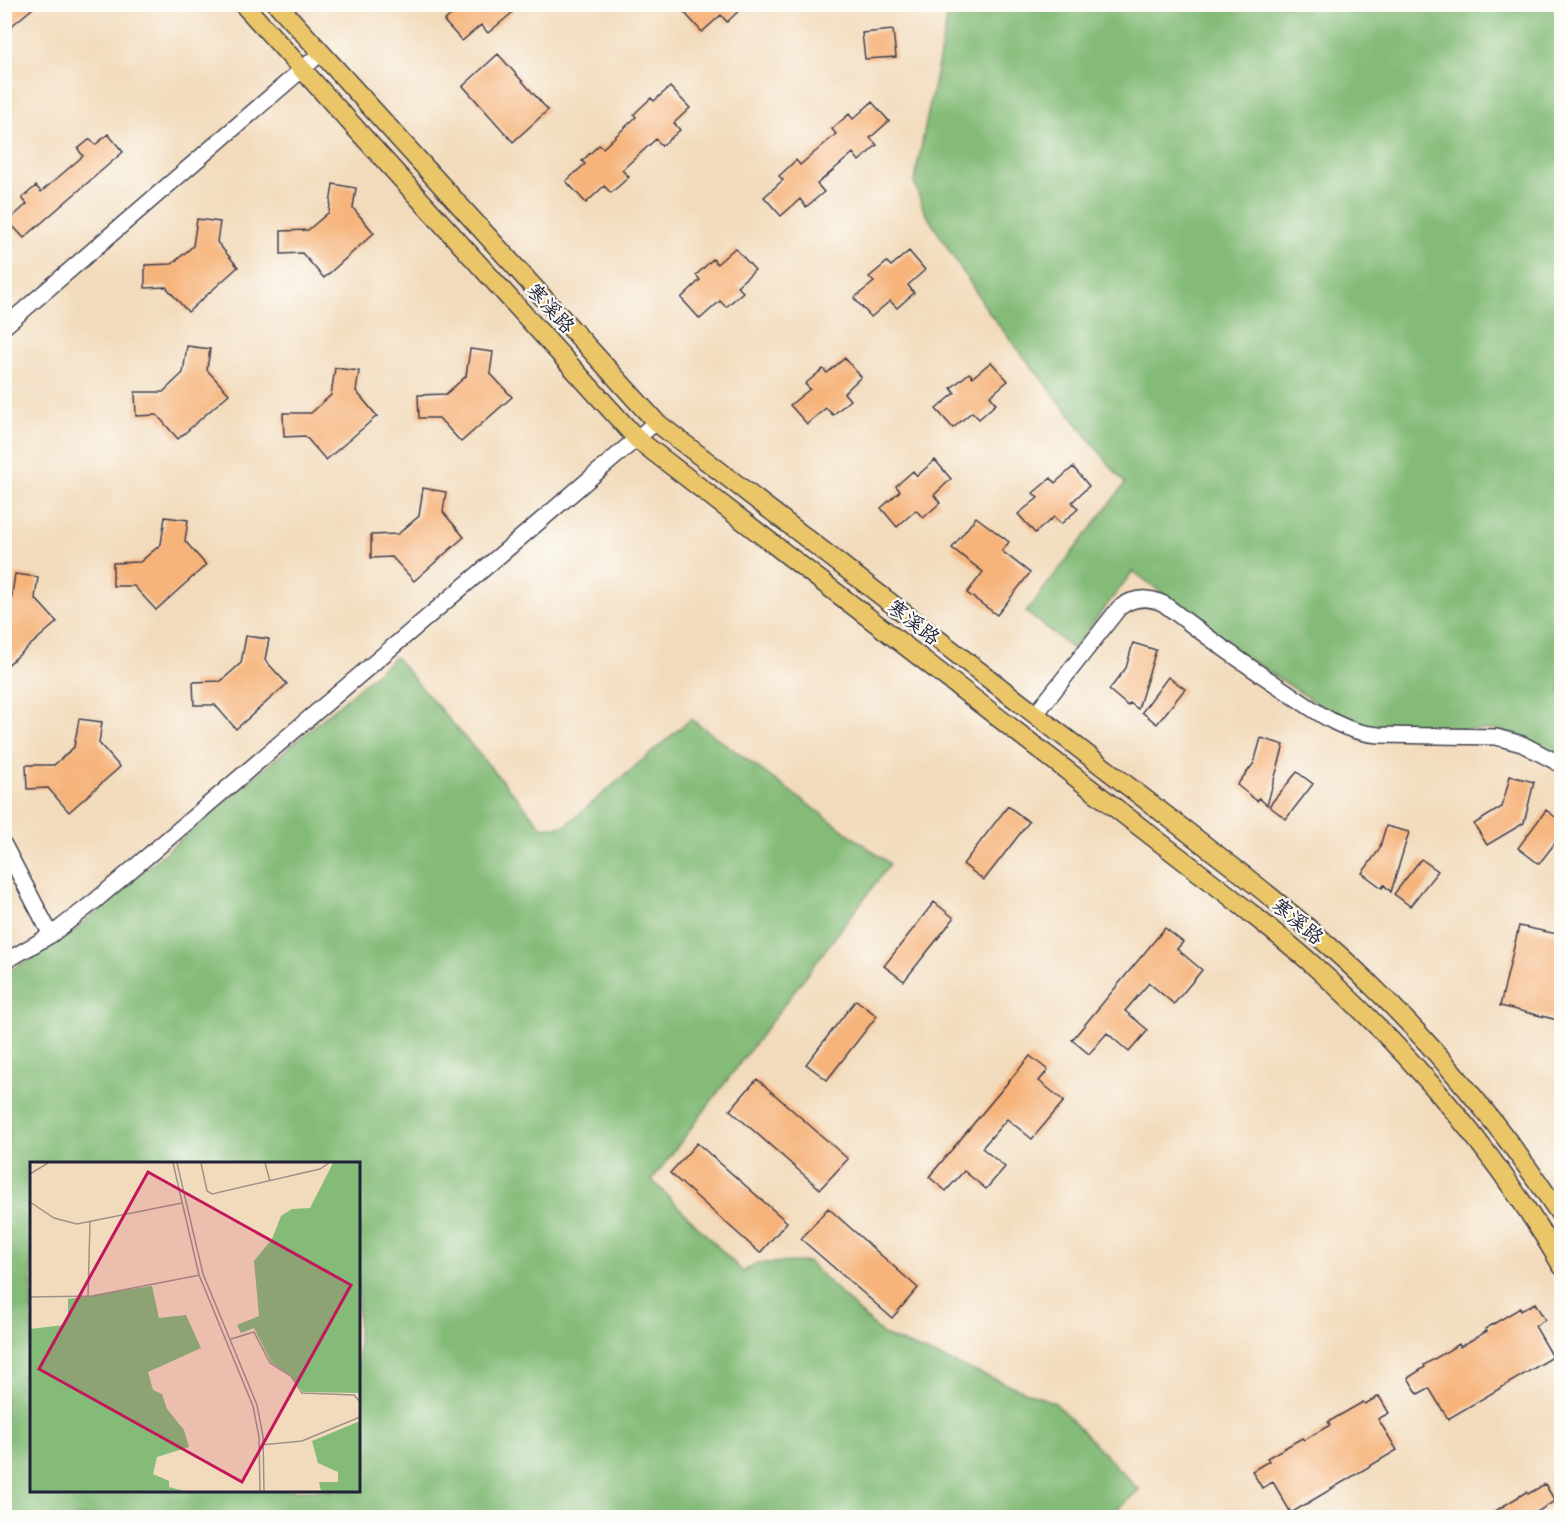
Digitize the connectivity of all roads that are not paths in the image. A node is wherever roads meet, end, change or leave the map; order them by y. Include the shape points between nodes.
1 (243, 4) edge
2 (277, 4) edge
3 (321, 52) junction
4 (302, 69) junction
5 (4, 327) edge
6 (656, 422) junction
7 (637, 439) junction
8 (1035, 715) junction
9 (1562, 765) edge
10 (4, 845) edge
11 (51, 935) junction
12 (4, 962) edge
13 (1562, 1217) edge
14 (1555, 1240) edge
15 (1562, 1266) edge

1 - 4 main road, 寒溪路
2 - 3 main road, 寒溪路
3 - 4 street
3 - 6 main road, 寒溪路
4 - 5 street
4 - 7 main road, 寒溪路
6 - 7 street
6 - 8 main road, 寒溪路
7 - 11 street
7 - 14 main road, 寒溪路 via 1310,962 1423,1076
8 - 9 street via 1119,608 1137,599 1151,599 1164,604 1240,662 1344,728 1379,735 1496,737 1522,744
8 - 13 main road, 寒溪路 via 1285,908 1367,980 1477,1100
10 - 11 street
11 - 12 street
14 - 15 main road, 寒溪路

